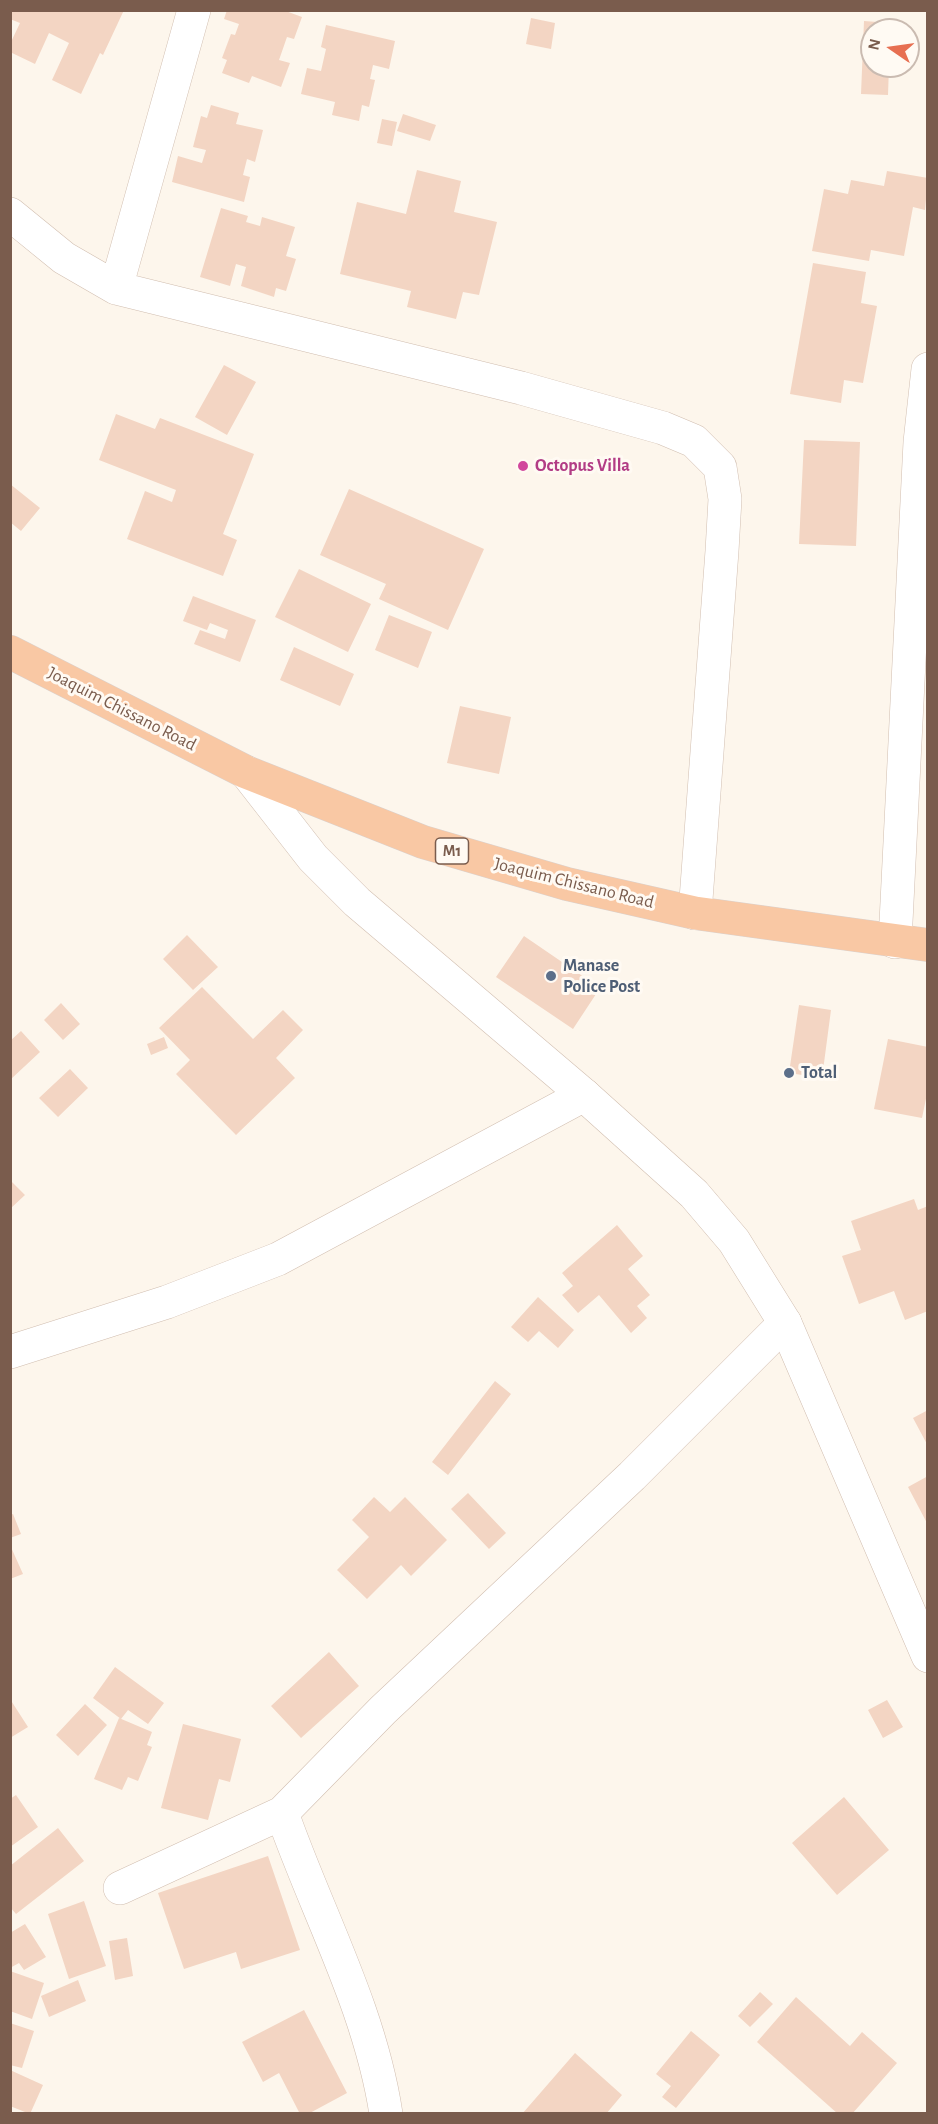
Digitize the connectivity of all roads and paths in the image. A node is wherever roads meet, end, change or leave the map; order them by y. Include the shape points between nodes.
1 (194, 10) edge
2 (10, 214) edge
3 (116, 288) junction
4 (927, 369) edge
5 (924, 442) edge
6 (11, 653) edge
7 (246, 772) junction
8 (694, 913) junction
9 (895, 942) junction
10 (927, 945) edge
11 (584, 1095) junction
12 (785, 1323) junction
13 (10, 1352) edge
14 (927, 1656) edge
15 (282, 1813) junction
16 (120, 1888) dead end
17 (386, 2114) edge

1 - 3 street
2 - 3 street via 64,258
3 - 8 street via 521,388 663,428 694,441 720,467 725,499 722,551
4 - 5 street
5 - 9 street
6 - 7 highway, Joaquim Chissano Road / M1
7 - 8 highway, Joaquim Chissano Road / M1 via 423,842 567,884
7 - 11 street via 313,858 357,902
8 - 9 highway, Joaquim Chissano Road / M1
9 - 10 highway, Joaquim Chissano Road / M1
11 - 12 street via 694,1194 734,1241
11 - 13 street via 278,1259 167,1302
12 - 14 street
12 - 15 street via 632,1476 383,1710
15 - 16 street
15 - 17 street via 361,2013 380,2073

